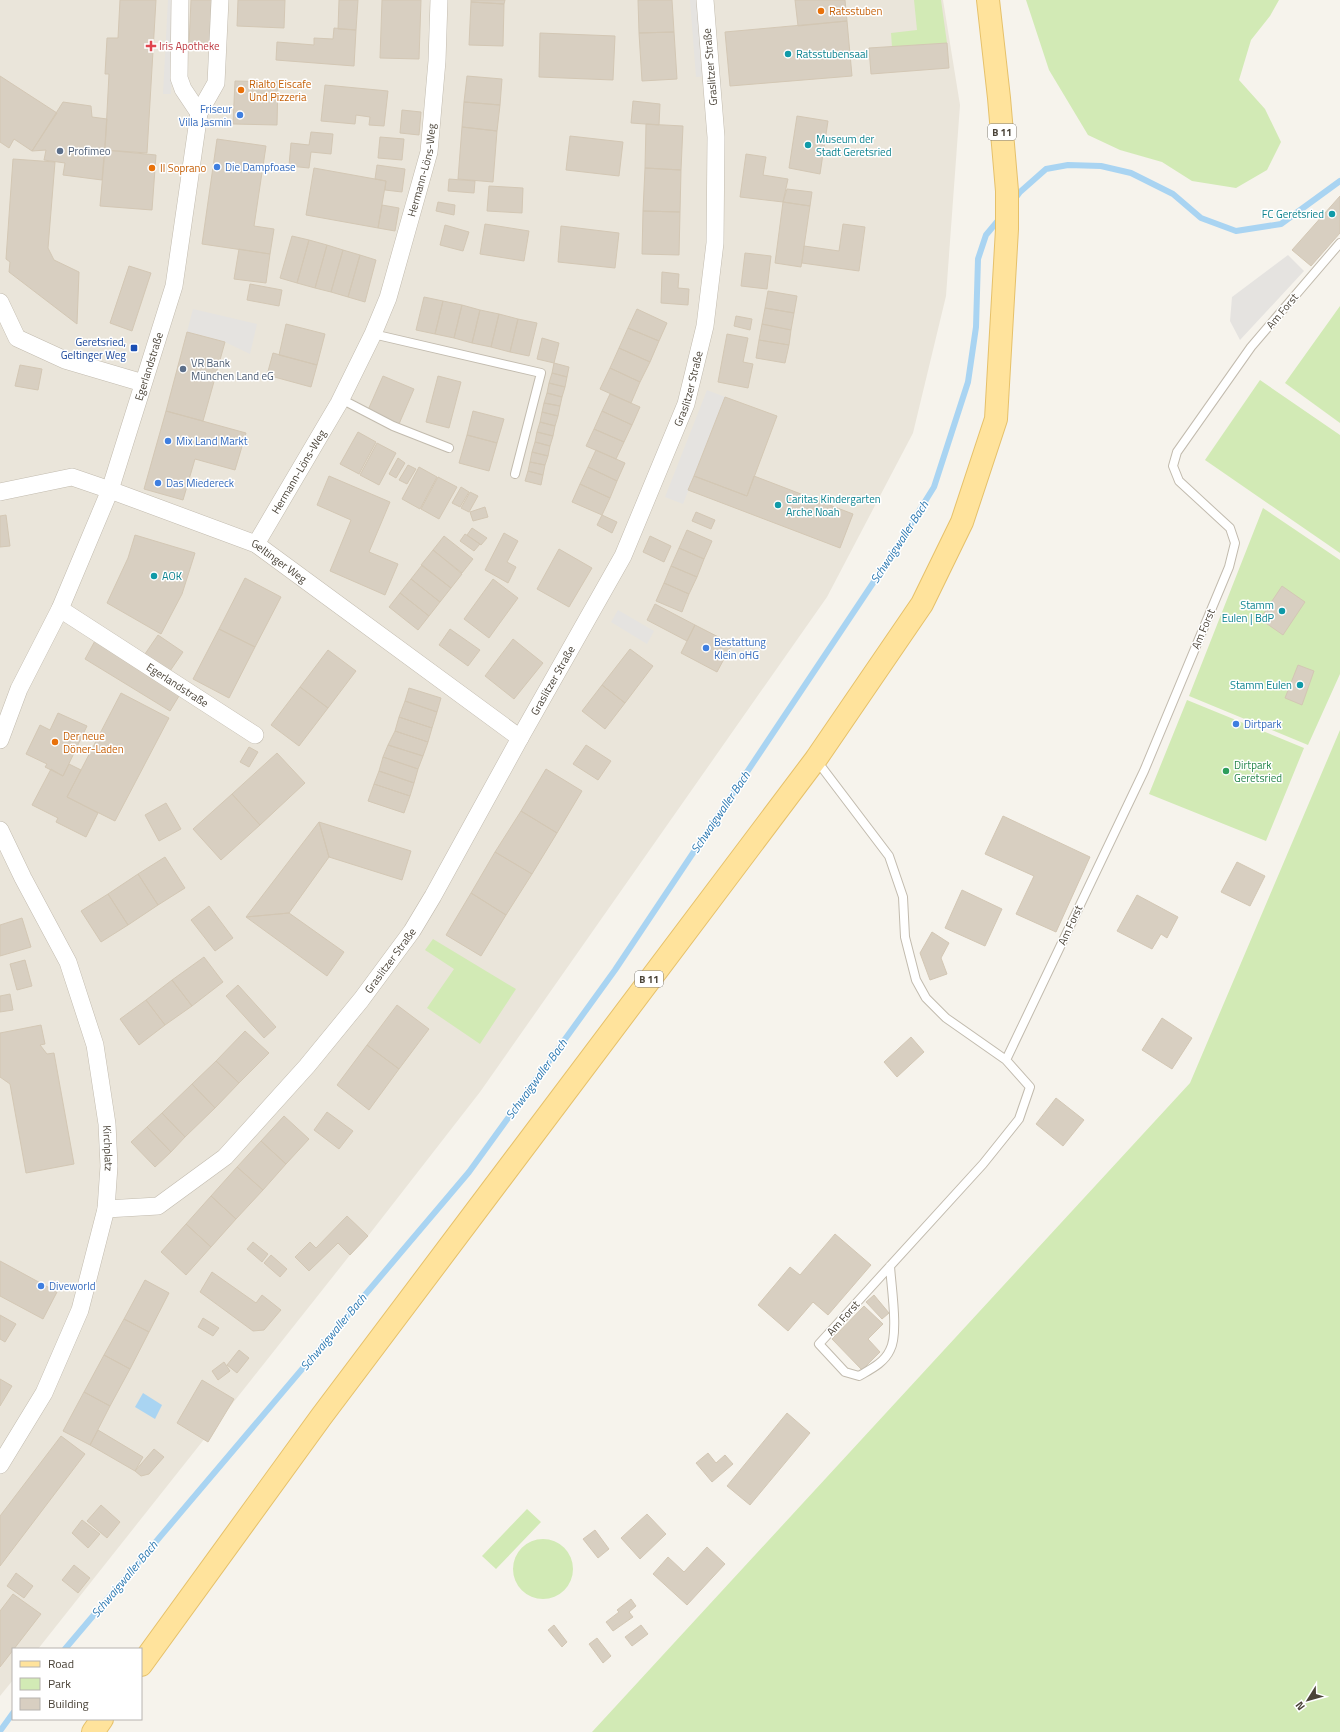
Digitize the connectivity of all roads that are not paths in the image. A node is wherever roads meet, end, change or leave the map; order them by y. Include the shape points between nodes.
1 (180, 0) edge
2 (220, 0) edge
3 (439, 0) edge
4 (705, 0) edge
5 (988, 0) edge
6 (199, 113) junction
7 (1340, 243) edge
8 (0, 302) edge
9 (373, 334) junction
10 (143, 383) junction
11 (341, 399) junction
12 (448, 448) dead end
13 (515, 474) dead end
14 (110, 490) junction
15 (0, 492) edge
16 (256, 544) junction
17 (60, 609) junction
18 (256, 735) dead end
19 (520, 738) junction
20 (0, 740) edge
21 (816, 759) junction
22 (0, 830) edge
23 (1006, 1060) junction
24 (106, 1209) junction
25 (890, 1266) junction
26 (0, 1465) edge
27 (142, 1664) edge
28 (101, 1720) edge
29 (93, 1732) edge

1 - 6 street via 179,78
2 - 6 street, Egerlandstraße via 216,83
3 - 9 street, Hermann-Löns-Weg via 437,61 429,152 388,298
4 - 19 street, Graslitzer Straße via 716,138 715,243 704,326 686,404 623,556
5 - 21 main road, B 11 via 999,98 1008,229 996,419 962,522 922,604
6 - 10 street, Egerlandstraße via 174,286
7 - 23 lane, Am Forst via 1251,347 1177,452 1173,466 1179,481 1230,528 1235,543 1229,567 1144,771
8 - 10 street via 17,338 65,360
9 - 11 street, Hermann-Löns-Weg
9 - 13 lane via 541,373
10 - 14 street, Egerlandstraße
11 - 12 lane via 392,426
11 - 16 street, Hermann-Löns-Weg
14 - 15 street, Geltinger Weg via 72,477
14 - 16 street, Geltinger Weg
14 - 17 street, Egerlandstraße
16 - 19 street, Geltinger Weg
17 - 18 street, Egerlandstraße
17 - 20 street, Egerlandstraße via 19,689
19 - 24 street, Graslitzer Straße via 412,931 361,1000 307,1066 225,1157 158,1206
21 - 23 lane, Am Forst via 889,856 903,897 905,937 916,980 926,998 946,1018
21 - 27 main road, B 11 via 321,1417
22 - 24 street, Kirchplatz via 68,962 95,1045 108,1124 110,1166
23 - 25 lane, Am Forst via 1030,1087 1019,1119 983,1164
24 - 26 street, Kirchplatz via 80,1310 44,1393
25 - 25 lane, Am Forst via 894,1327 891,1349 879,1364 860,1376 845,1372 819,1344
28 - 29 main road

